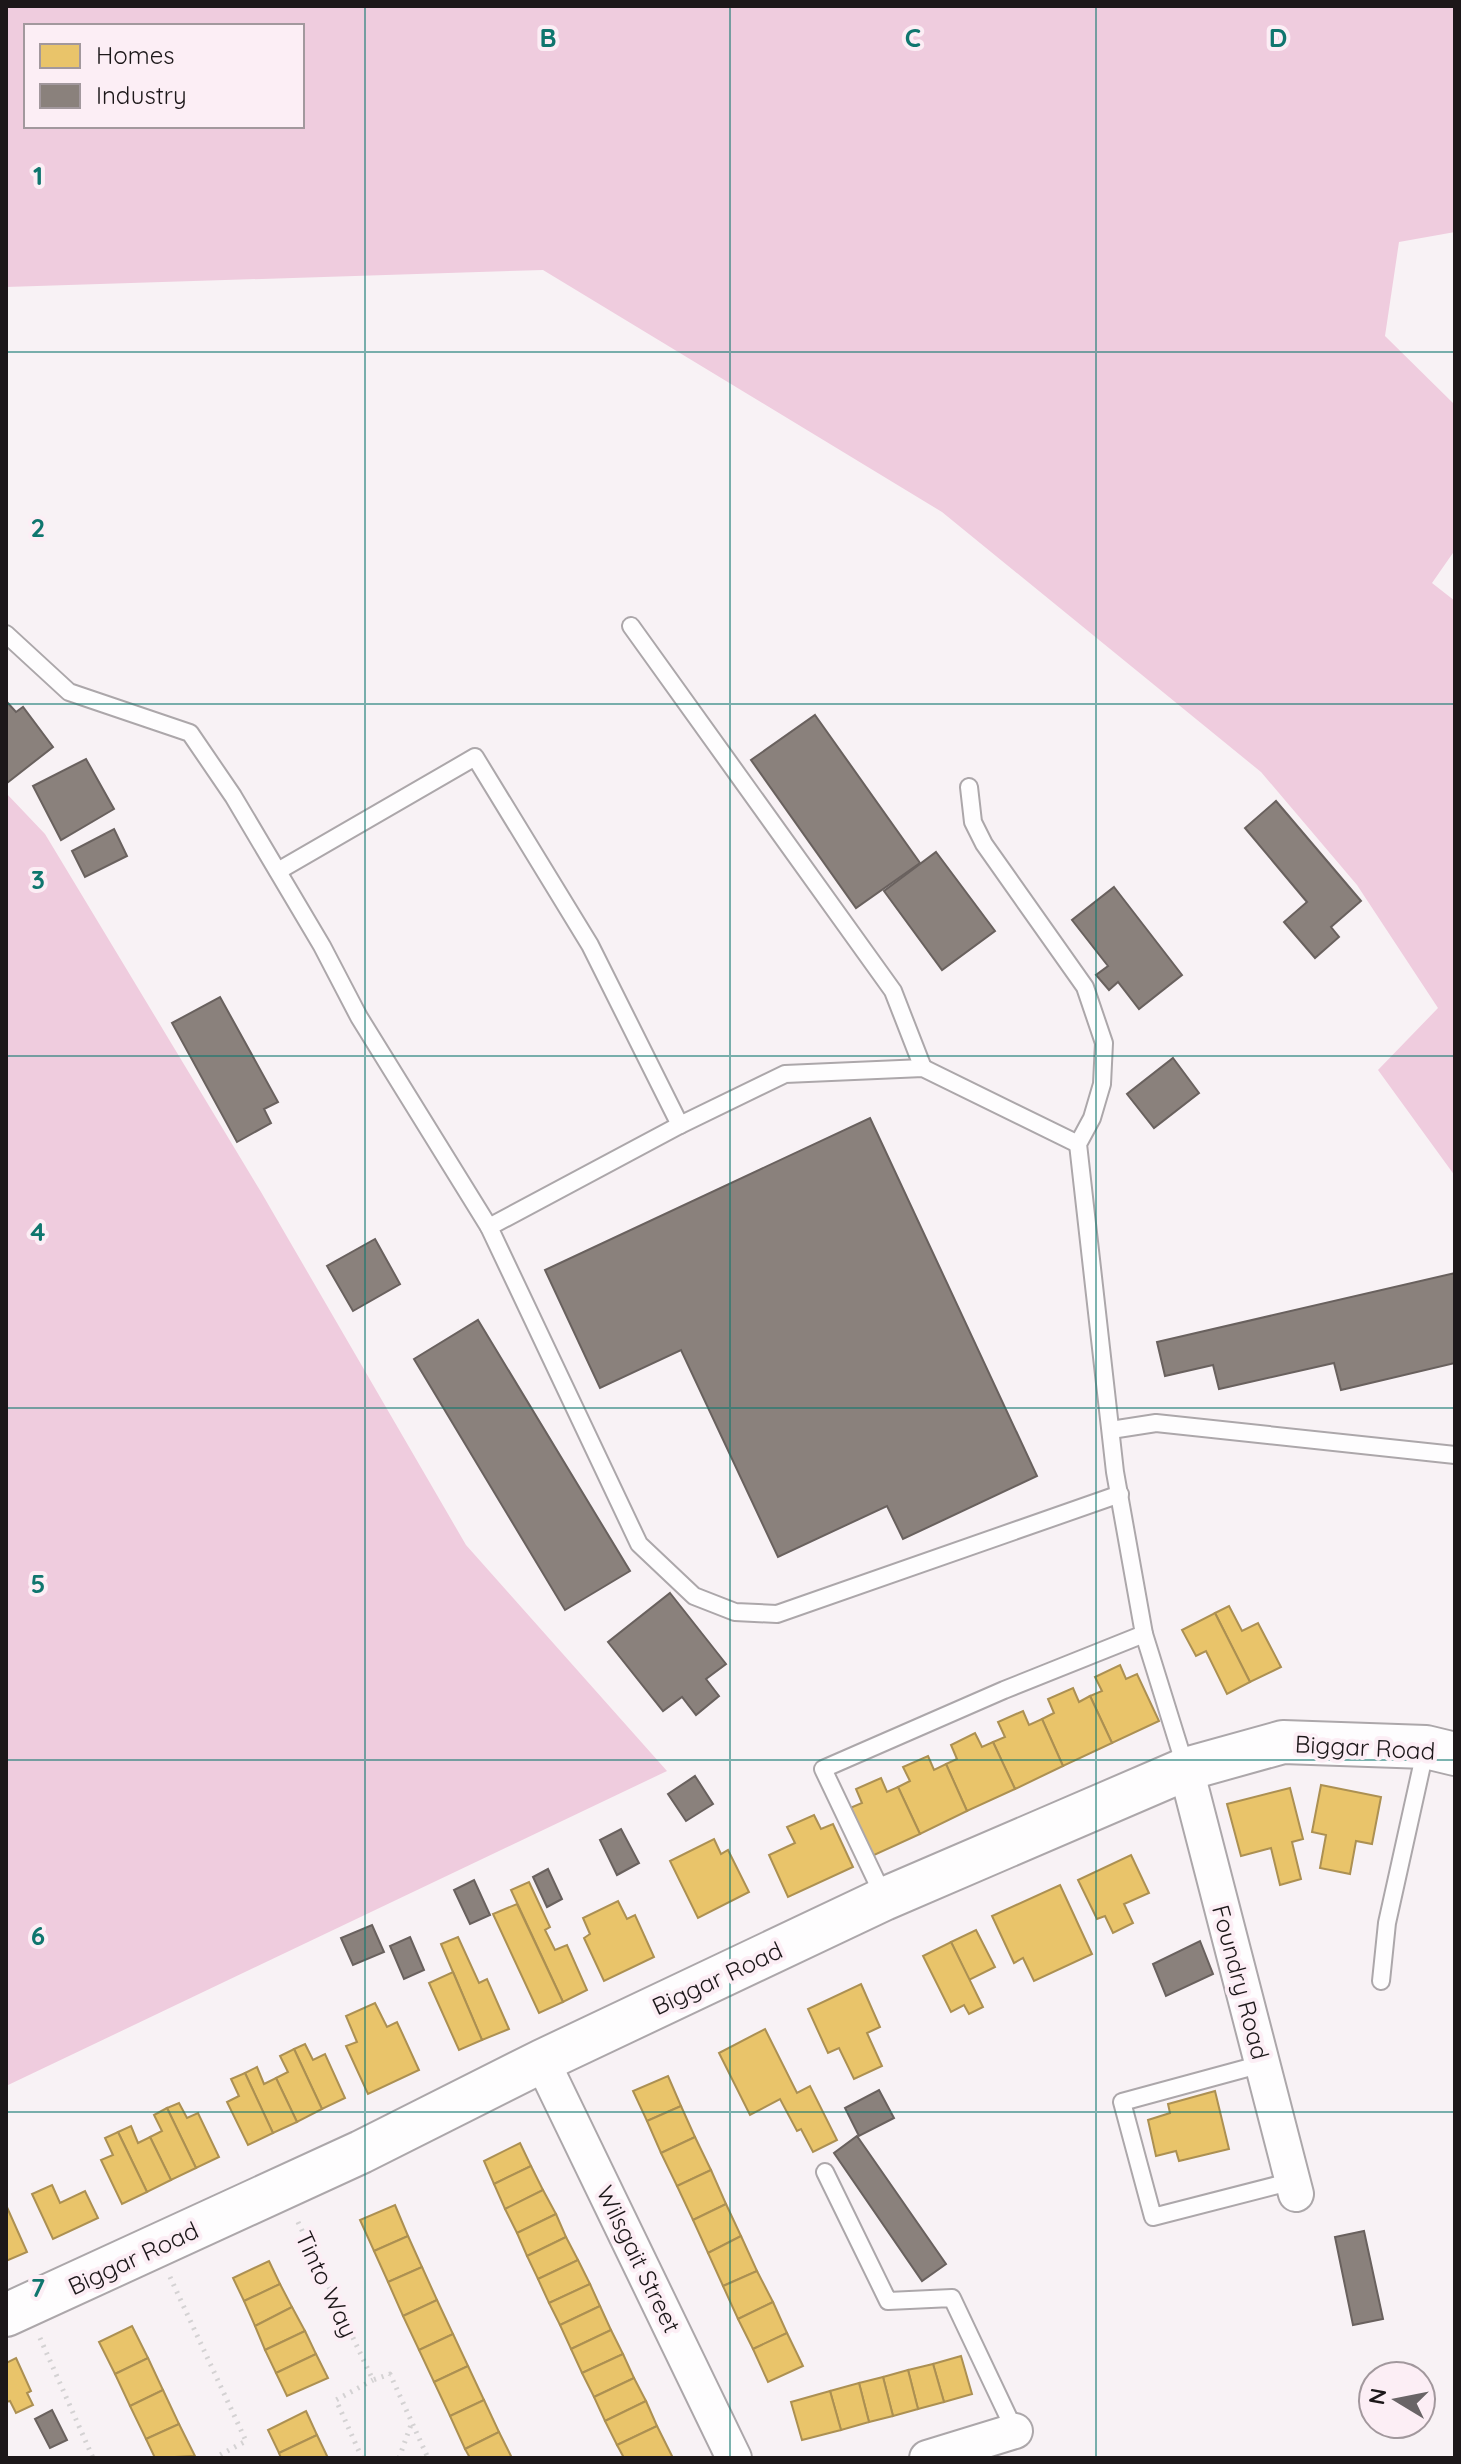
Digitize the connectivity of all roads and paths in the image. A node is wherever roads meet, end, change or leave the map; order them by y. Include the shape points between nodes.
1 (631, 626) dead end
2 (6, 634) edge
3 (969, 787) dead end
4 (278, 871) junction
5 (923, 1068) junction
6 (680, 1125) junction
7 (1078, 1144) junction
8 (489, 1227) junction
9 (1111, 1430) junction
10 (1455, 1455) edge
11 (1120, 1494) junction
12 (1144, 1634) junction
13 (1440, 1750) edge
14 (1186, 1769) junction
15 (884, 1899) junction
16 (1381, 1981) dead end
17 (542, 2061) junction
18 (1262, 2064) junction
19 (825, 2172) dead end
20 (282, 2188) junction
21 (1295, 2188) joint
22 (156, 2247) junction
23 (16, 2311) edge
24 (373, 2380) junction
25 (412, 2422) junction
26 (1015, 2431) joint
27 (217, 2457) edge
28 (93, 2458) edge
29 (362, 2458) edge
30 (399, 2458) edge
31 (428, 2458) edge
32 (734, 2458) edge
33 (927, 2458) edge

1 - 5 lane via 893,991
2 - 4 lane via 69,692 190,733
3 - 7 lane via 973,822 984,844 1085,987 1104,1043 1102,1084
4 - 6 lane via 475,757 590,945
4 - 8 lane via 359,1017
5 - 6 lane via 785,1074
5 - 7 lane
6 - 8 lane
7 - 9 lane
8 - 11 lane via 639,1544 694,1596 735,1612 777,1614
9 - 10 lane via 1156,1423
9 - 11 lane
11 - 12 lane
12 - 14 lane
12 - 15 lane via 823,1769
13 - 14 street, Biggar Road via 1283,1742
13 - 16 lane via 1387,1923
14 - 15 street, Biggar Road
14 - 18 street, Foundry Road
15 - 17 street, Biggar Road
17 - 20 street, Biggar Road
17 - 32 street, Wilsgait Street
18 - 21 street, Foundry Road
18 - 21 lane via 1122,2102 1153,2217
19 - 26 lane via 888,2301 952,2298
20 - 22 street, Biggar Road
20 - 24 path, Tinto Way
22 - 23 street, Biggar Road
22 - 27 path via 246,2441
23 - 28 path
24 - 25 path via 390,2374
24 - 29 path via 336,2400
25 - 30 path
25 - 31 path
26 - 33 street

